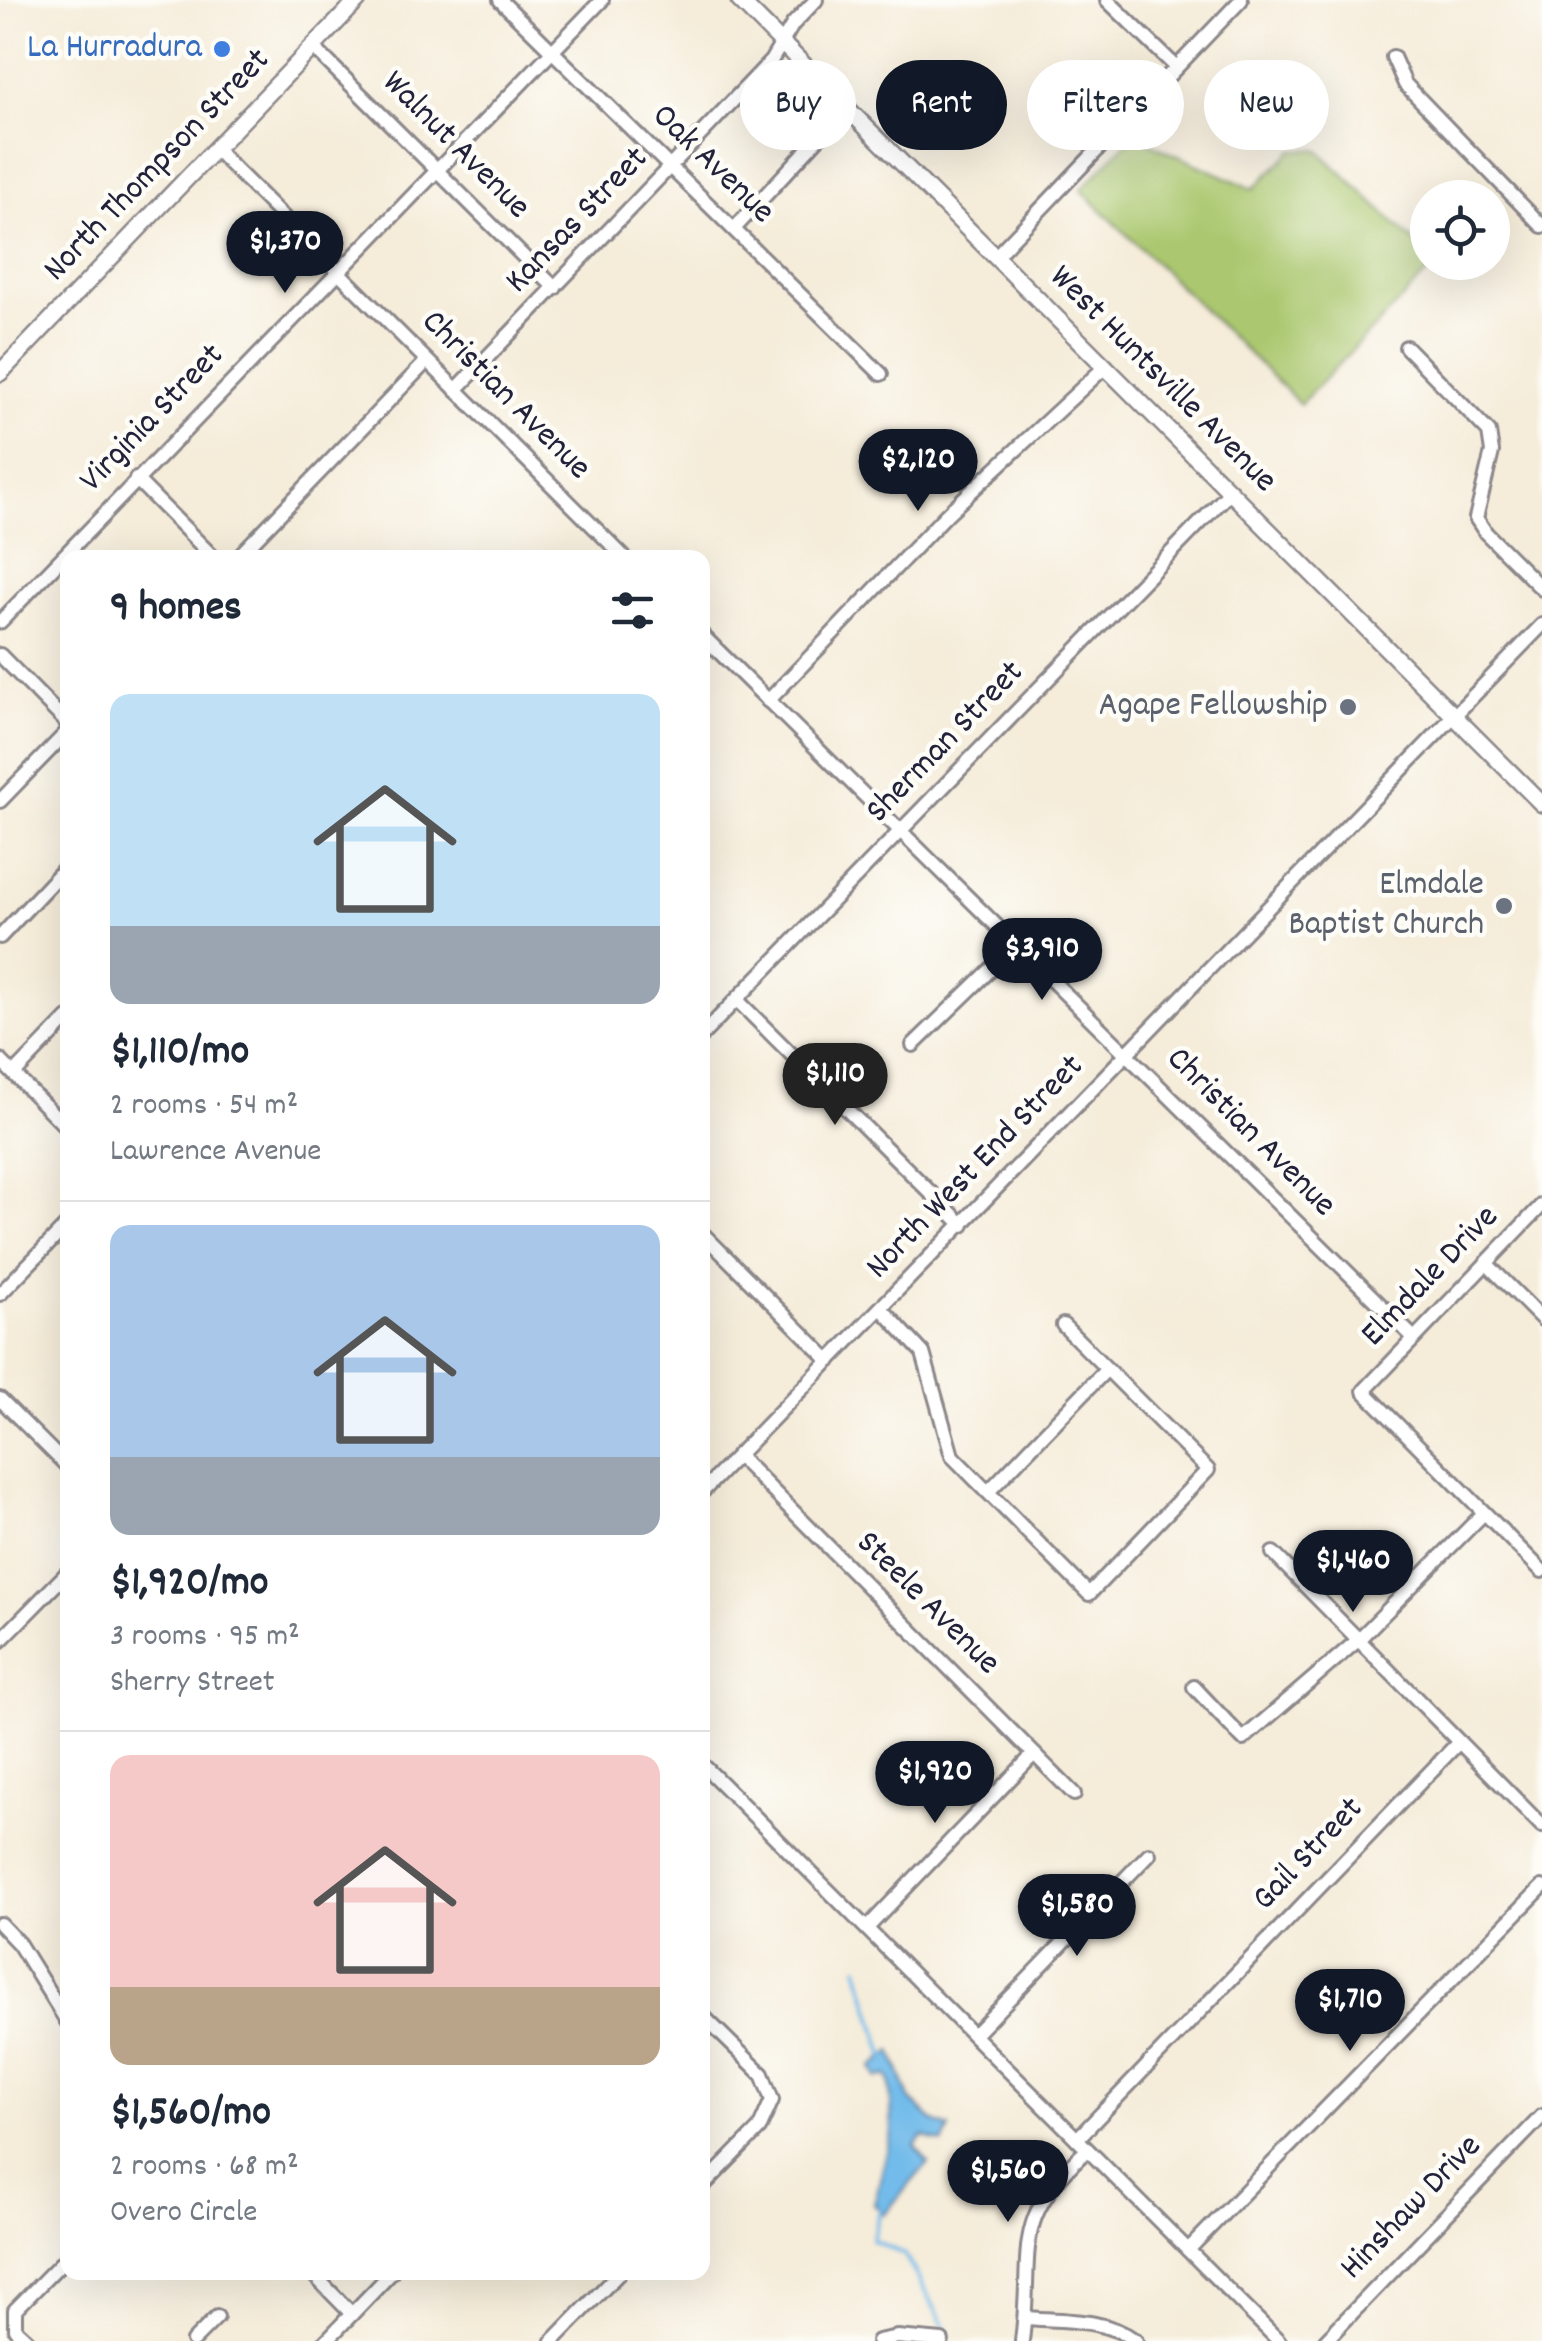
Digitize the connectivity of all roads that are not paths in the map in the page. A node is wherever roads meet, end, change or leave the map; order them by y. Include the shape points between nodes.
1 (358, 0) edge
2 (500, 0) edge
3 (602, 0) edge
4 (739, 0) edge
5 (816, 0) edge
6 (1107, 0) edge
7 (1242, 0) edge
8 (782, 42) junction
9 (313, 48) junction
10 (553, 51) junction
11 (1393, 57) dead end
12 (800, 60) edge
13 (1169, 60) edge
14 (1183, 60) edge
15 (856, 116) edge
16 (216, 148) junction
17 (807, 150) edge
18 (1097, 150) edge
19 (672, 168) junction
20 (437, 170) junction
21 (1542, 226) edge
22 (734, 229) junction
23 (996, 256) junction
24 (338, 272) junction
25 (555, 288) junction
26 (1406, 347) dead end
27 (427, 361) junction
28 (1106, 366) junction
29 (0, 373) edge
30 (881, 374) dead end
31 (456, 390) junction
32 (136, 479) junction
33 (1231, 491) junction
34 (68, 550) edge
35 (206, 550) edge
36 (244, 550) edge
37 (617, 550) edge
38 (60, 559) edge
39 (1542, 589) edge
40 (0, 622) edge
41 (1542, 625) edge
42 (710, 643) edge
43 (0, 655) edge
44 (768, 701) junction
45 (1454, 716) junction
46 (60, 719) edge
47 (60, 737) edge
48 (0, 801) edge
49 (1542, 804) edge
50 (902, 832) junction
51 (60, 873) edge
52 (0, 936) edge
53 (1015, 946) junction
54 (737, 1000) junction
55 (60, 1026) edge
56 (710, 1028) edge
57 (913, 1044) dead end
58 (1128, 1054) junction
59 (0, 1060) edge
60 (14, 1074) junction
61 (60, 1121) edge
62 (1542, 1206) edge
63 (962, 1225) junction
64 (60, 1232) edge
65 (710, 1241) edge
66 (1486, 1264) junction
67 (0, 1294) edge
68 (881, 1308) junction
69 (1542, 1319) edge
70 (1063, 1325) dead end
71 (1414, 1338) junction
72 (830, 1360) junction
73 (1107, 1369) junction
74 (0, 1400) edge
75 (738, 1456) junction
76 (60, 1458) edge
77 (710, 1484) edge
78 (988, 1492) junction
79 (1484, 1513) junction
80 (1273, 1553) dead end
81 (1542, 1571) edge
82 (60, 1580) edge
83 (0, 1640) edge
84 (1358, 1640) junction
85 (1194, 1687) dead end
86 (1459, 1742) junction
87 (1034, 1754) junction
88 (710, 1772) edge
89 (1074, 1794) dead end
90 (1542, 1826) edge
91 (1149, 1854) dead end
92 (1542, 1887) edge
93 (0, 1924) edge
94 (867, 1928) junction
95 (60, 2010) edge
96 (710, 2024) edge
97 (974, 2036) junction
98 (1542, 2116) edge
99 (1082, 2144) junction
100 (710, 2179) edge
101 (1188, 2250) junction
102 (60, 2264) edge
103 (319, 2280) edge
104 (384, 2280) edge
105 (612, 2280) edge
106 (352, 2314) junction
107 (217, 2317) dead end
108 (1025, 2318) junction
109 (28, 2341) edge
110 (192, 2341) edge
111 (326, 2341) edge
112 (553, 2341) edge
113 (878, 2341) edge
114 (942, 2341) edge
115 (1022, 2341) edge
116 (1136, 2341) edge
117 (1279, 2341) edge
118 (1325, 2341) edge

1 - 9 main road, North Thompson Street
2 - 10 street, Oak Avenue
3 - 10 street, Virginia Street
4 - 8 main road, West Huntsville Avenue
5 - 8 street, Kansas Street
6 - 13 street
7 - 14 street
8 - 12 main road, West Huntsville Avenue
8 - 19 street, Kansas Street
9 - 16 main road, North Thompson Street
9 - 20 street, Walnut Avenue
10 - 19 street, Oak Avenue
10 - 20 street, Virginia Street
11 - 21 street via 1405,84
15 - 23 main road, West Huntsville Avenue
16 - 24 street, Christian Avenue
16 - 29 main road, North Thompson Street
17 - 22 street
18 - 23 street
19 - 22 street, Oak Avenue
19 - 25 street, Kansas Street
20 - 24 street, Virginia Street
20 - 25 street, Walnut Avenue
22 - 30 street, Oak Avenue
23 - 28 main road, West Huntsville Avenue
24 - 27 street, Christian Avenue
24 - 32 street, Virginia Street
25 - 31 street, Kansas Street
26 - 39 street via 1489,432 1492,452 1476,518
27 - 31 street, Christian Avenue
27 - 36 street
28 - 33 main road, West Huntsville Avenue
28 - 44 street via 947,514
31 - 37 street, Christian Avenue
32 - 34 street, Virginia Street
32 - 35 street
33 - 45 main road, West Huntsville Avenue
33 - 50 street, Sherman Street
38 - 40 street, Virginia Street
41 - 45 street, North West End Street
42 - 44 street, Christian Avenue
43 - 46 street
44 - 50 street, Christian Avenue
45 - 49 main road, West Huntsville Avenue
45 - 58 street, North West End Street
47 - 48 street
50 - 53 street, Christian Avenue
50 - 54 street, Sherman Street
51 - 52 street
53 - 57 street
53 - 58 street, Christian Avenue
54 - 56 street, Sherman Street
54 - 63 street
55 - 60 street
58 - 63 street, North West End Street
58 - 71 street, Christian Avenue
59 - 60 street
60 - 61 street
62 - 66 street, Elmdale Drive
63 - 68 street, North West End Street
64 - 67 street
65 - 72 street
66 - 69 street
66 - 71 street, Elmdale Drive
68 - 72 street, North West End Street
68 - 78 street via 923,1353 952,1456
70 - 73 street
71 - 79 street, Elmdale Drive via 1364,1391
72 - 75 street, North West End Street
73 - 78 street
73 - 78 street via 1208,1470 1089,1594
74 - 76 street
75 - 77 street, North West End Street
75 - 87 street, Steele Avenue
79 - 81 street
79 - 84 street
80 - 84 street
82 - 83 street
84 - 85 street via 1243,1740
84 - 86 street
86 - 90 street
86 - 99 street, Gail Street
87 - 89 street, Steele Avenue
87 - 94 street
88 - 94 street
91 - 97 street
92 - 101 street
93 - 95 street
94 - 97 street
96 - 100 street via 762,2074 772,2100 759,2129
97 - 99 street
98 - 118 street, Hinshaw Drive
99 - 101 street
99 - 108 street, Gail Street via 1029,2225
101 - 117 street
102 - 109 street via 15,2310 16,2328
103 - 106 street
104 - 106 street
105 - 112 street
106 - 111 street
107 - 110 street
108 - 115 street, Gail Street
108 - 116 street via 1098,2324
113 - 114 street

